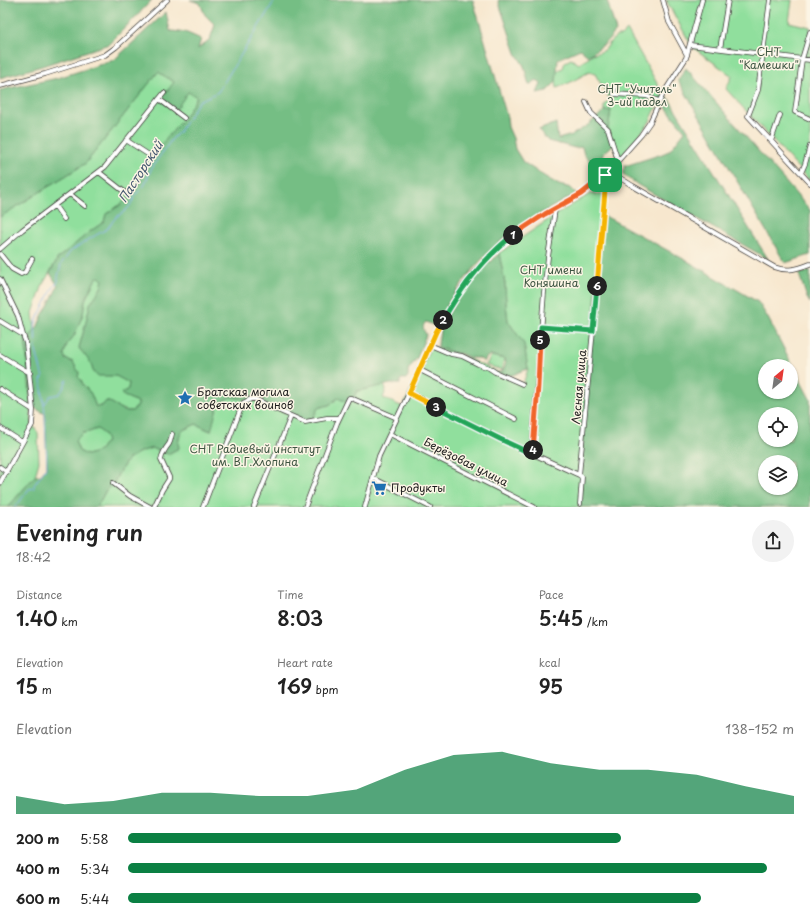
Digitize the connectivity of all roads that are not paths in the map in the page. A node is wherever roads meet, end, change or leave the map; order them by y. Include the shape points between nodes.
1 (167, 0) edge
2 (663, 0) edge
3 (702, 0) edge
4 (728, 0) edge
5 (770, 0) edge
6 (810, 32) edge
7 (690, 45) junction
8 (720, 49) junction
9 (763, 54) junction
10 (687, 55) junction
11 (802, 59) junction
12 (810, 60) edge
13 (0, 86) edge
14 (615, 87) dead end
15 (164, 92) dead end
16 (159, 99) junction
17 (586, 102) dead end
18 (659, 102) junction
19 (780, 114) dead end
20 (184, 118) dead end
21 (810, 119) edge
22 (126, 140) junction
23 (772, 141) junction
24 (810, 146) edge
25 (149, 155) dead end
26 (618, 161) junction
27 (610, 171) junction
28 (99, 172) junction
29 (801, 173) junction
30 (605, 175) junction
31 (810, 183) edge
32 (70, 194) junction
33 (127, 194) dead end
34 (55, 206) junction
35 (85, 206) dead end
36 (554, 209) junction
37 (64, 219) dead end
38 (0, 248) edge
39 (0, 254) edge
40 (32, 259) dead end
41 (810, 264) edge
42 (0, 279) edge
43 (0, 321) edge
44 (541, 327) junction
45 (593, 331) junction
46 (23, 336) junction
47 (430, 345) junction
48 (0, 355) edge
49 (420, 370) junction
50 (30, 373) junction
51 (522, 384) dead end
52 (0, 389) edge
53 (409, 393) junction
54 (33, 410) junction
55 (291, 416) junction
56 (339, 418) junction
57 (397, 418) junction
58 (516, 419) dead end
59 (0, 428) edge
60 (172, 434) dead end
61 (390, 434) junction
62 (22, 442) junction
63 (532, 454) junction
64 (0, 467) edge
65 (7, 472) junction
66 (580, 475) junction
67 (373, 478) junction
68 (0, 483) edge
69 (113, 483) dead end
70 (580, 504) dead end
71 (150, 507) edge
72 (154, 507) edge
73 (203, 507) edge
74 (254, 507) edge
75 (305, 507) edge
76 (365, 507) edge
77 (430, 507) edge
78 (534, 507) edge

1 - 13 street via 105,55
2 - 10 street via 669,22
3 - 7 street
4 - 8 street
5 - 9 street
6 - 11 street
7 - 8 street
7 - 10 street
8 - 9 street
9 - 11 street
9 - 23 street via 758,90 748,116
10 - 18 street
11 - 12 street
11 - 21 street via 795,112
14 - 18 street via 614,94 646,96
15 - 16 street
16 - 20 street
16 - 22 street
17 - 26 street via 591,113 608,129
18 - 26 street via 642,135
19 - 23 street
22 - 25 street
22 - 28 street
23 - 29 street
24 - 29 street
26 - 27 street
27 - 30 street
27 - 41 street via 780,270
28 - 32 street
28 - 33 street
29 - 31 street
30 - 36 street via 581,194
30 - 45 street, Лесная улица
32 - 34 street
32 - 35 street
34 - 37 street
34 - 38 street
36 - 44 street
36 - 47 street via 512,236 485,260 462,288
39 - 40 street via 12,269 21,274 25,272
42 - 46 street via 18,316
43 - 46 street
44 - 45 street
44 - 63 street
45 - 66 street, Лесная улица
46 - 50 street
47 - 49 street
47 - 51 street via 462,356
48 - 50 street
49 - 53 street
49 - 58 street
50 - 54 street
52 - 54 street
53 - 57 street
53 - 63 street
54 - 62 street via 32,425
55 - 56 street via 305,422
55 - 73 street via 253,398 243,403
55 - 74 street
56 - 57 street via 348,398
56 - 75 street
57 - 61 street
59 - 62 street
60 - 72 street via 170,443 161,457 169,477
61 - 67 street via 379,456
61 - 78 street, Берёзовая улица
62 - 65 street
63 - 66 street
64 - 65 street
65 - 68 street
66 - 70 street, Лесная улица
67 - 76 street
67 - 77 street
69 - 71 street

